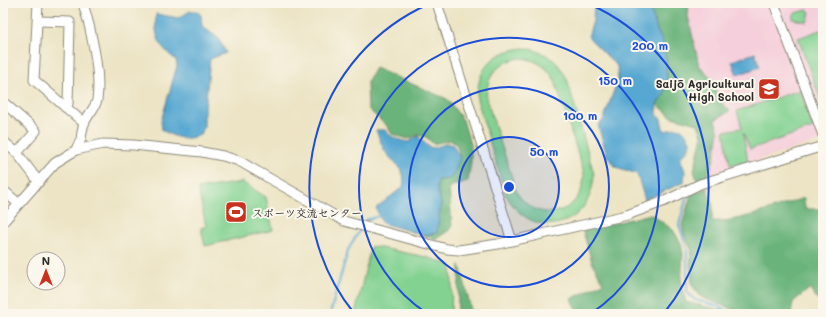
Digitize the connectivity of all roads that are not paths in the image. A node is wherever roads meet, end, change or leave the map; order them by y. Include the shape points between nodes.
1 (38, 3) edge
2 (83, 3) edge
3 (437, 3) edge
4 (774, 3) edge
5 (38, 21) junction
6 (3, 102) edge
7 (65, 107) junction
8 (84, 124) junction
9 (823, 135) edge
10 (3, 141) edge
11 (823, 146) edge
12 (76, 150) junction
13 (16, 153) junction
14 (38, 182) junction
15 (3, 190) edge
16 (18, 204) junction
17 (3, 222) edge
18 (512, 241) junction

1 - 5 street
2 - 8 street via 90,32 97,86 96,101
3 - 18 street
4 - 9 street
5 - 7 street via 34,80
5 - 7 street via 70,22 68,104
6 - 13 street via 36,132
7 - 8 street
8 - 12 street
10 - 13 street
11 - 18 street via 700,184 627,215
12 - 14 street via 55,163
12 - 18 street via 103,144 133,145 223,156 239,161 339,218 366,227 447,249 476,248
13 - 14 street
14 - 16 street
15 - 16 street
16 - 17 street

